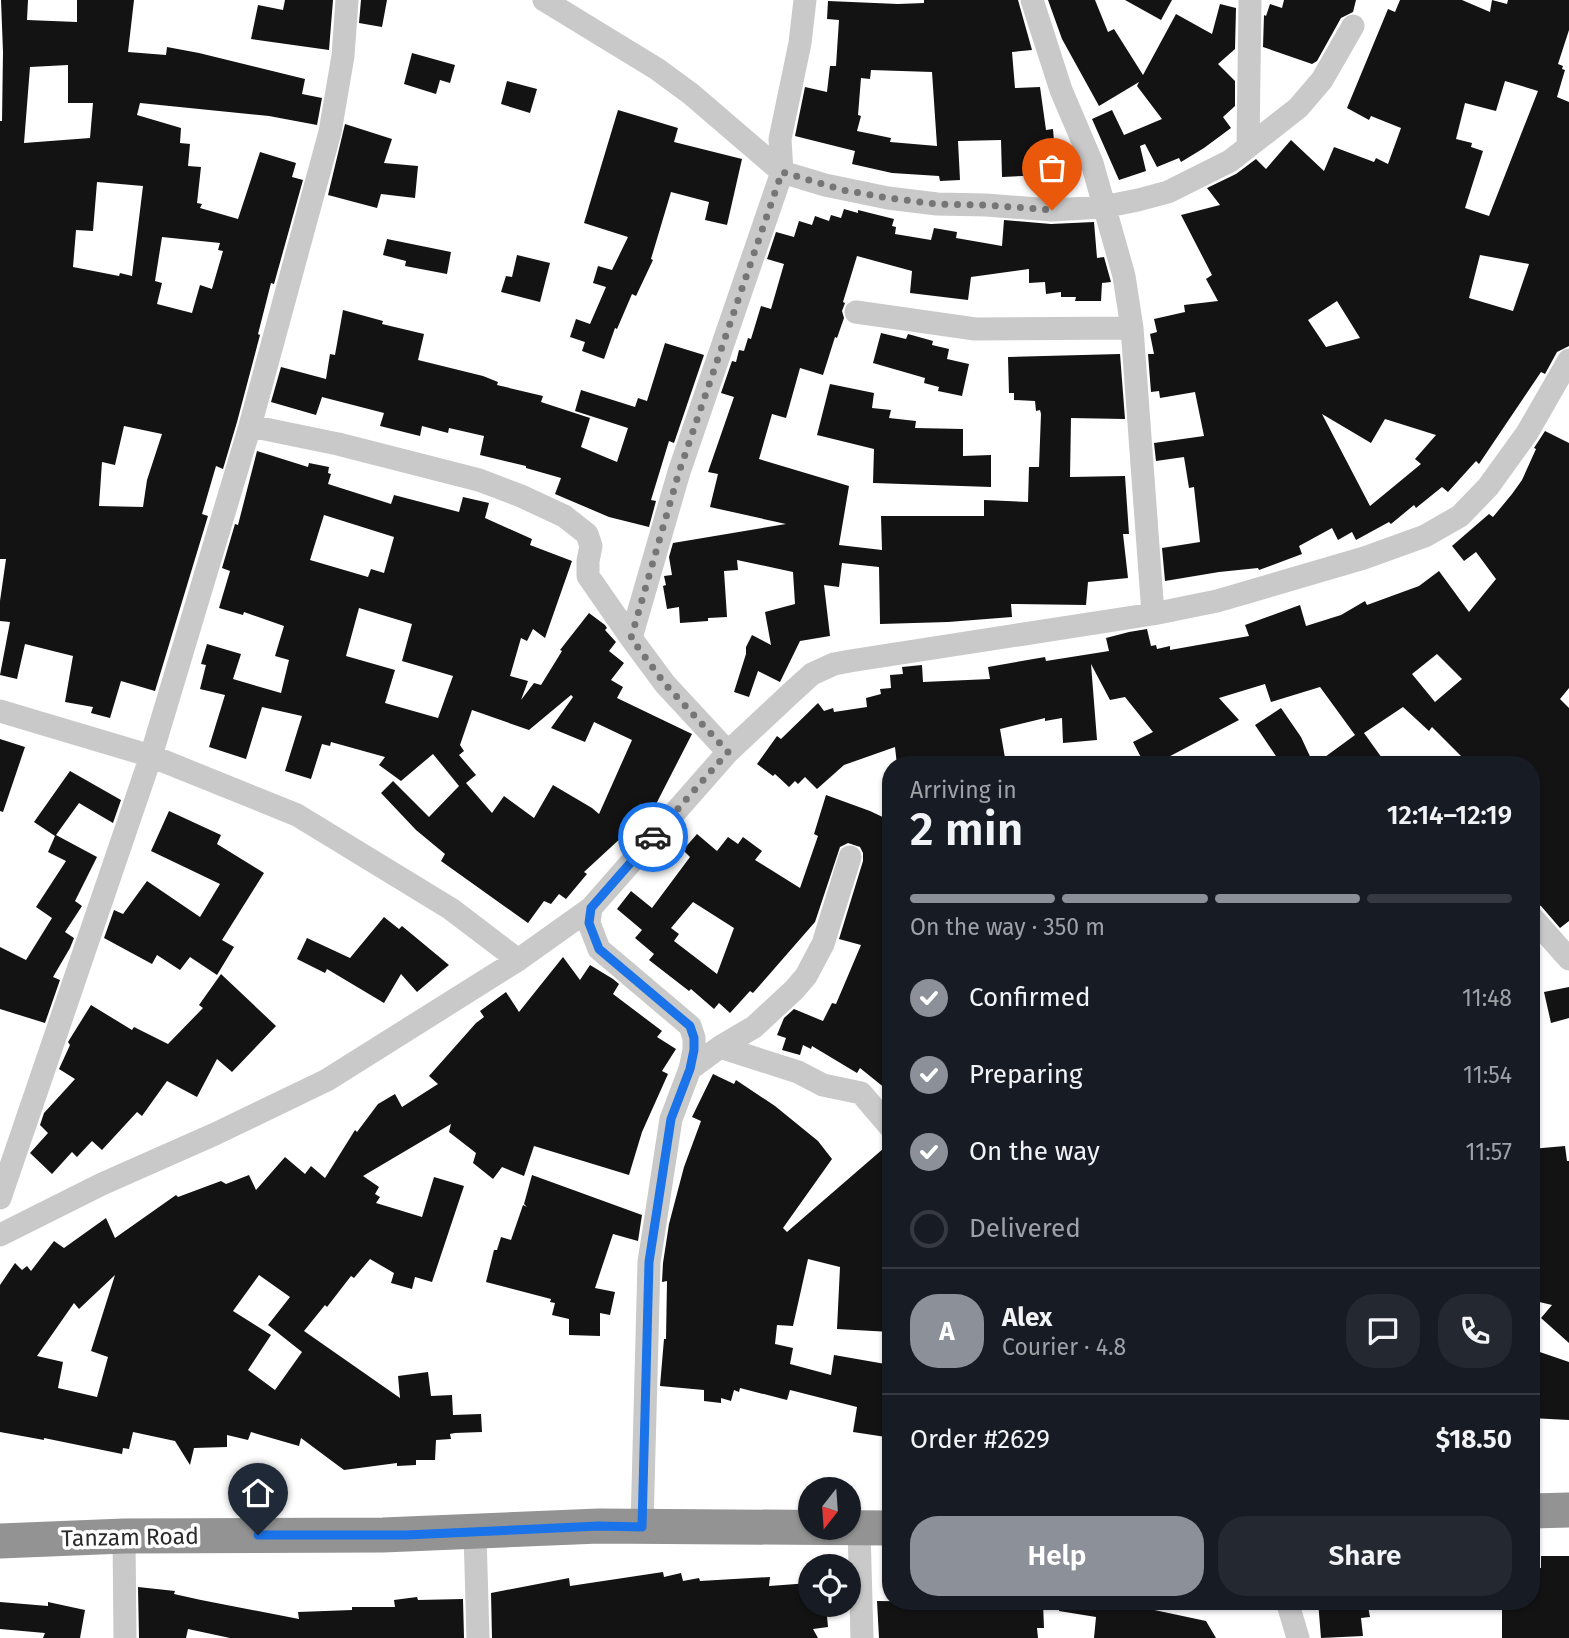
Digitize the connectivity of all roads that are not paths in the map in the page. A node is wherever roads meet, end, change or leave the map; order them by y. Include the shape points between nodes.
1 (348, 0) edge
2 (544, 0) edge
3 (805, 0) edge
4 (1032, 0) edge
5 (1250, 0) edge
6 (1353, 26) dead end
7 (1248, 145) junction
8 (782, 172) junction
9 (1103, 206) junction
10 (856, 312) dead end
11 (1132, 328) junction
12 (1569, 360) edge
13 (250, 426) junction
14 (1153, 614) junction
15 (631, 638) junction
16 (0, 711) edge
17 (728, 752) junction
18 (151, 756) junction
19 (850, 856) dead end
20 (591, 908) junction
21 (1540, 926) edge
22 (1569, 959) edge
23 (518, 960) junction
24 (720, 1046) junction
25 (690, 1069) junction
26 (882, 1118) edge
27 (0, 1198) edge
28 (0, 1235) edge
29 (1569, 1510) edge
30 (1540, 1511) edge
31 (642, 1527) junction
32 (875, 1528) edge
33 (475, 1533) junction
34 (124, 1535) junction
35 (0, 1541) edge
36 (1290, 1610) edge
37 (125, 1638) edge
38 (478, 1638) edge
39 (862, 1638) edge
40 (1298, 1638) edge

1 - 13 street via 344,56 330,132
2 - 8 street via 657,69
3 - 8 street via 780,139
4 - 9 street
5 - 7 street
6 - 7 street via 1322,80 1298,108
7 - 9 street via 1230,161 1168,192
8 - 9 street via 861,194 937,204 1052,210
8 - 15 street via 679,472
9 - 11 street via 1124,276
10 - 11 street via 975,329
11 - 14 street
12 - 14 street via 1546,404 1488,487 1446,526 1364,558 1217,601
13 - 15 street via 479,480 564,516 587,534 591,546 588,576
13 - 18 street
14 - 17 street via 834,664 812,674
15 - 17 street via 665,684
16 - 18 street
17 - 20 street
18 - 23 street via 297,815 451,909
18 - 27 street
19 - 24 street via 823,944 806,976 754,1027
20 - 23 street
20 - 25 street via 589,923 599,949 690,1026 694,1038
21 - 22 street
23 - 28 street via 327,1080
24 - 25 street
24 - 26 street via 823,1085 861,1093
25 - 31 street via 671,1119 649,1262
29 - 30 highway
31 - 32 highway, Tanzam Road
31 - 33 highway, Tanzam Road
32 - 39 street
33 - 34 highway, Tanzam Road
33 - 38 street
34 - 35 highway, Tanzam Road
34 - 37 street
36 - 40 street

